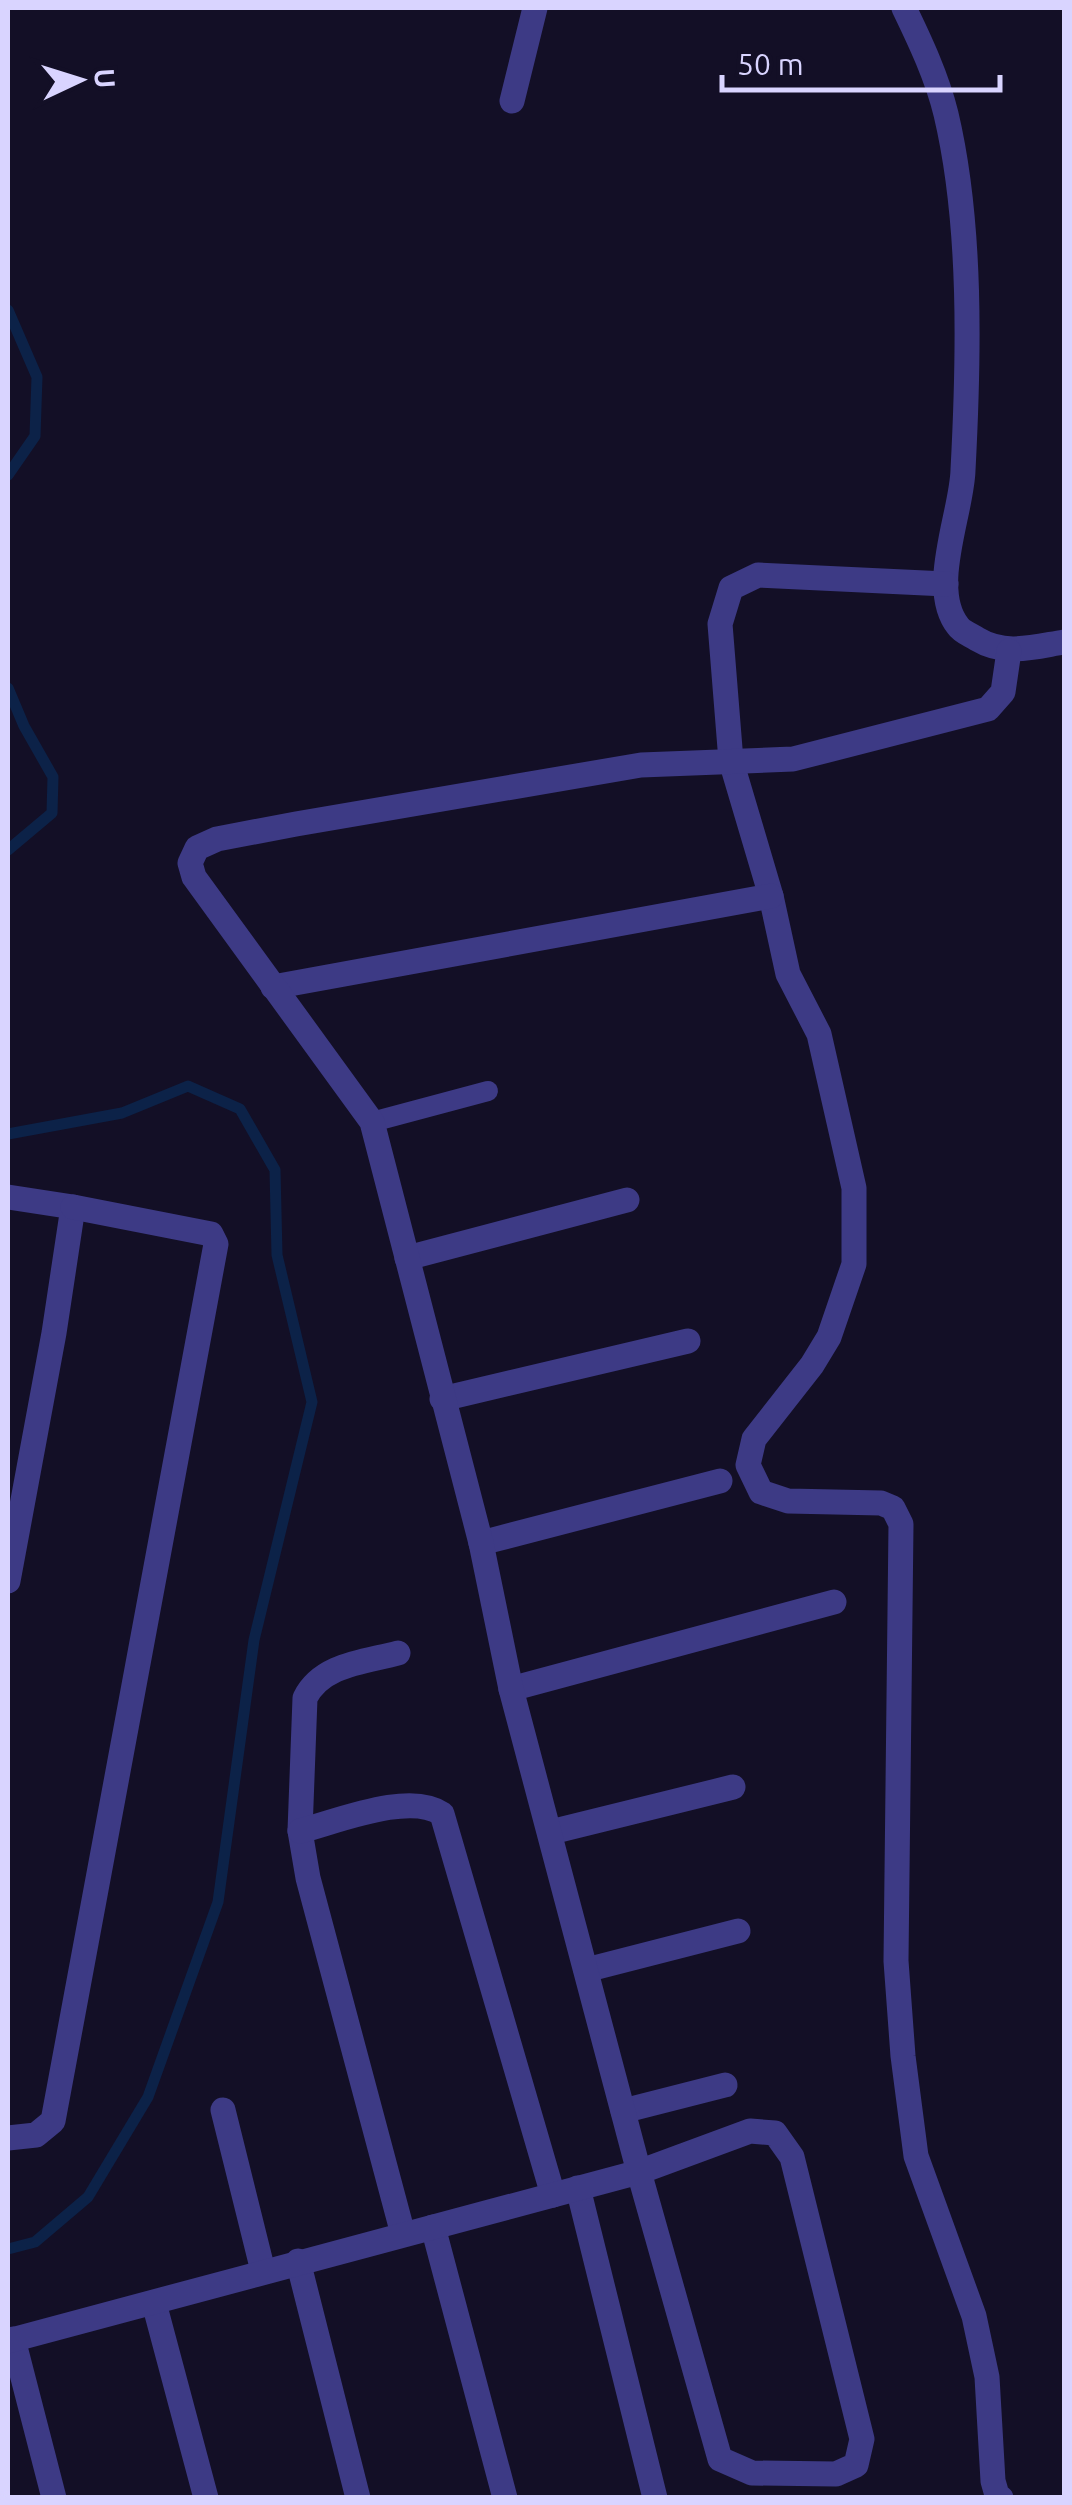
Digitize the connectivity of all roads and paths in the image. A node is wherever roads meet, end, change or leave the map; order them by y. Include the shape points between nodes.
1 (535, 8) edge
2 (904, 8) edge
3 (512, 101) dead end
4 (946, 584) junction
5 (1064, 642) edge
6 (1009, 651) junction
7 (730, 761) junction
8 (772, 896) junction
9 (273, 987) junction
10 (488, 1091) dead end
11 (372, 1122) junction
12 (8, 1197) edge
13 (627, 1200) dead end
14 (73, 1207) junction
15 (406, 1258) junction
16 (688, 1341) dead end
17 (442, 1399) junction
18 (720, 1482) dead end
19 (481, 1543) junction
20 (8, 1581) edge
21 (834, 1602) dead end
22 (398, 1653) dead end
23 (511, 1689) junction
24 (733, 1787) dead end
25 (300, 1831) junction
26 (551, 1832) junction
27 (738, 1931) dead end
28 (586, 1970) junction
29 (725, 2086) dead end
30 (223, 2110) dead end
31 (623, 2111) junction
32 (8, 2138) edge
33 (639, 2172) junction
34 (565, 2192) junction
35 (433, 2227) junction
36 (403, 2234) junction
37 (298, 2261) junction
38 (263, 2271) junction
39 (154, 2303) junction
40 (10, 2340) edge
41 (54, 2498) edge
42 (206, 2498) edge
43 (358, 2498) edge
44 (505, 2498) edge
45 (655, 2498) edge
46 (1002, 2498) edge

1 - 3 street
2 - 4 street via 945,112 960,192 966,415 963,485
4 - 6 street via 958,628
4 - 7 street via 758,575 731,588 720,624
5 - 6 street
6 - 7 street via 1003,692 988,708 793,758
7 - 8 street
7 - 9 street via 642,765 296,824 197,848 190,863 194,877
8 - 9 street
8 - 46 street via 788,974 819,1034 828,1069 854,1188 854,1264 829,1337 754,1439 748,1465 761,1492 788,1501 881,1504 901,1524 896,1961 903,2056 916,2156 974,2316 986,2377 992,2481
9 - 11 street
10 - 11 lane
11 - 15 street
12 - 14 street
13 - 15 street
14 - 20 street
14 - 32 street via 205,1232 216,1244 52,2121 36,2136
15 - 17 street
16 - 17 street
17 - 19 street
18 - 19 street
19 - 23 street
21 - 23 street
22 - 25 street via 314,1681 305,1698
23 - 26 street
24 - 26 street
25 - 34 street via 411,1803 442,1814
25 - 36 street
26 - 28 street
27 - 28 street
28 - 31 street
29 - 31 street
30 - 38 street
31 - 33 street
33 - 33 street via 750,2130 775,2133 792,2157 858,2420 856,2465 836,2474 752,2473 720,2460
33 - 34 street
34 - 35 street
34 - 45 street
35 - 36 street
35 - 44 street
36 - 37 street
37 - 38 street
37 - 43 street
38 - 39 street
39 - 40 street
39 - 42 street
40 - 41 street

